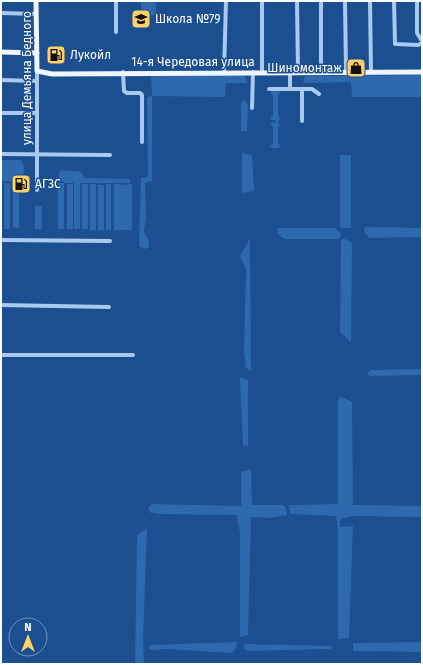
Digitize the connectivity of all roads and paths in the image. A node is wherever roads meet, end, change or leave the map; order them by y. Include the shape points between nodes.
1 (36, 1) edge
2 (116, 1) edge
3 (226, 1) edge
4 (262, 1) edge
5 (297, 1) edge
6 (321, 1) edge
7 (346, 1) edge
8 (370, 1) edge
9 (394, 1) edge
10 (417, 1) edge
11 (1, 13) edge
12 (36, 14) junction
13 (116, 32) dead end
14 (422, 42) edge
15 (1, 52) edge
16 (37, 53) junction
17 (37, 71) junction
18 (124, 72) junction
19 (224, 72) junction
20 (253, 72) junction
21 (262, 72) junction
22 (290, 72) junction
23 (298, 72) junction
24 (321, 72) junction
25 (346, 72) junction
26 (371, 72) junction
27 (422, 72) edge
28 (1, 80) edge
29 (37, 81) junction
30 (269, 89) dead end
31 (290, 89) junction
32 (302, 89) junction
33 (320, 94) dead end
34 (252, 108) dead end
35 (2, 113) edge
36 (37, 113) junction
37 (302, 121) dead end
38 (142, 142) dead end
39 (1, 154) edge
40 (37, 154) junction
41 (110, 154) dead end
42 (37, 190) dead end
43 (1, 240) edge
44 (110, 241) dead end
45 (1, 305) edge
46 (109, 307) dead end
47 (1, 354) edge
48 (133, 355) dead end

1 - 12 main road, улица Демьяна Бедного
2 - 13 street
3 - 19 street
4 - 21 street
5 - 23 street
6 - 24 street
7 - 25 street
8 - 26 street
9 - 14 street via 395,44 418,45
10 - 14 street via 418,33
11 - 12 street
12 - 16 main road, улица Демьяна Бедного
15 - 16 main road
16 - 17 main road, улица Демьяна Бедного
17 - 18 main road, 14-я Чередовая улица via 52,74
17 - 29 street, улица Демьяна Бедного
18 - 19 main road, 14-я Чередовая улица
18 - 38 street via 124,91 142,95
19 - 20 main road, 14-я Чередовая улица
20 - 21 main road, 14-я Чередовая улица
20 - 34 street
21 - 22 main road, 14-я Чередовая улица
22 - 23 main road, 14-я Чередовая улица
22 - 31 street
23 - 24 main road, 14-я Чередовая улица
24 - 25 main road, 14-я Чередовая улица
25 - 26 main road, 14-я Чередовая улица
26 - 27 main road, 14-я Чередовая улица
28 - 29 street
29 - 36 street, улица Демьяна Бедного
30 - 31 street
31 - 32 street
32 - 33 street via 312,89
32 - 37 street
35 - 36 street
36 - 40 street, улица Демьяна Бедного
39 - 40 street
40 - 41 street
40 - 42 street, улица Демьяна Бедного
43 - 44 street
45 - 46 street
47 - 48 street

